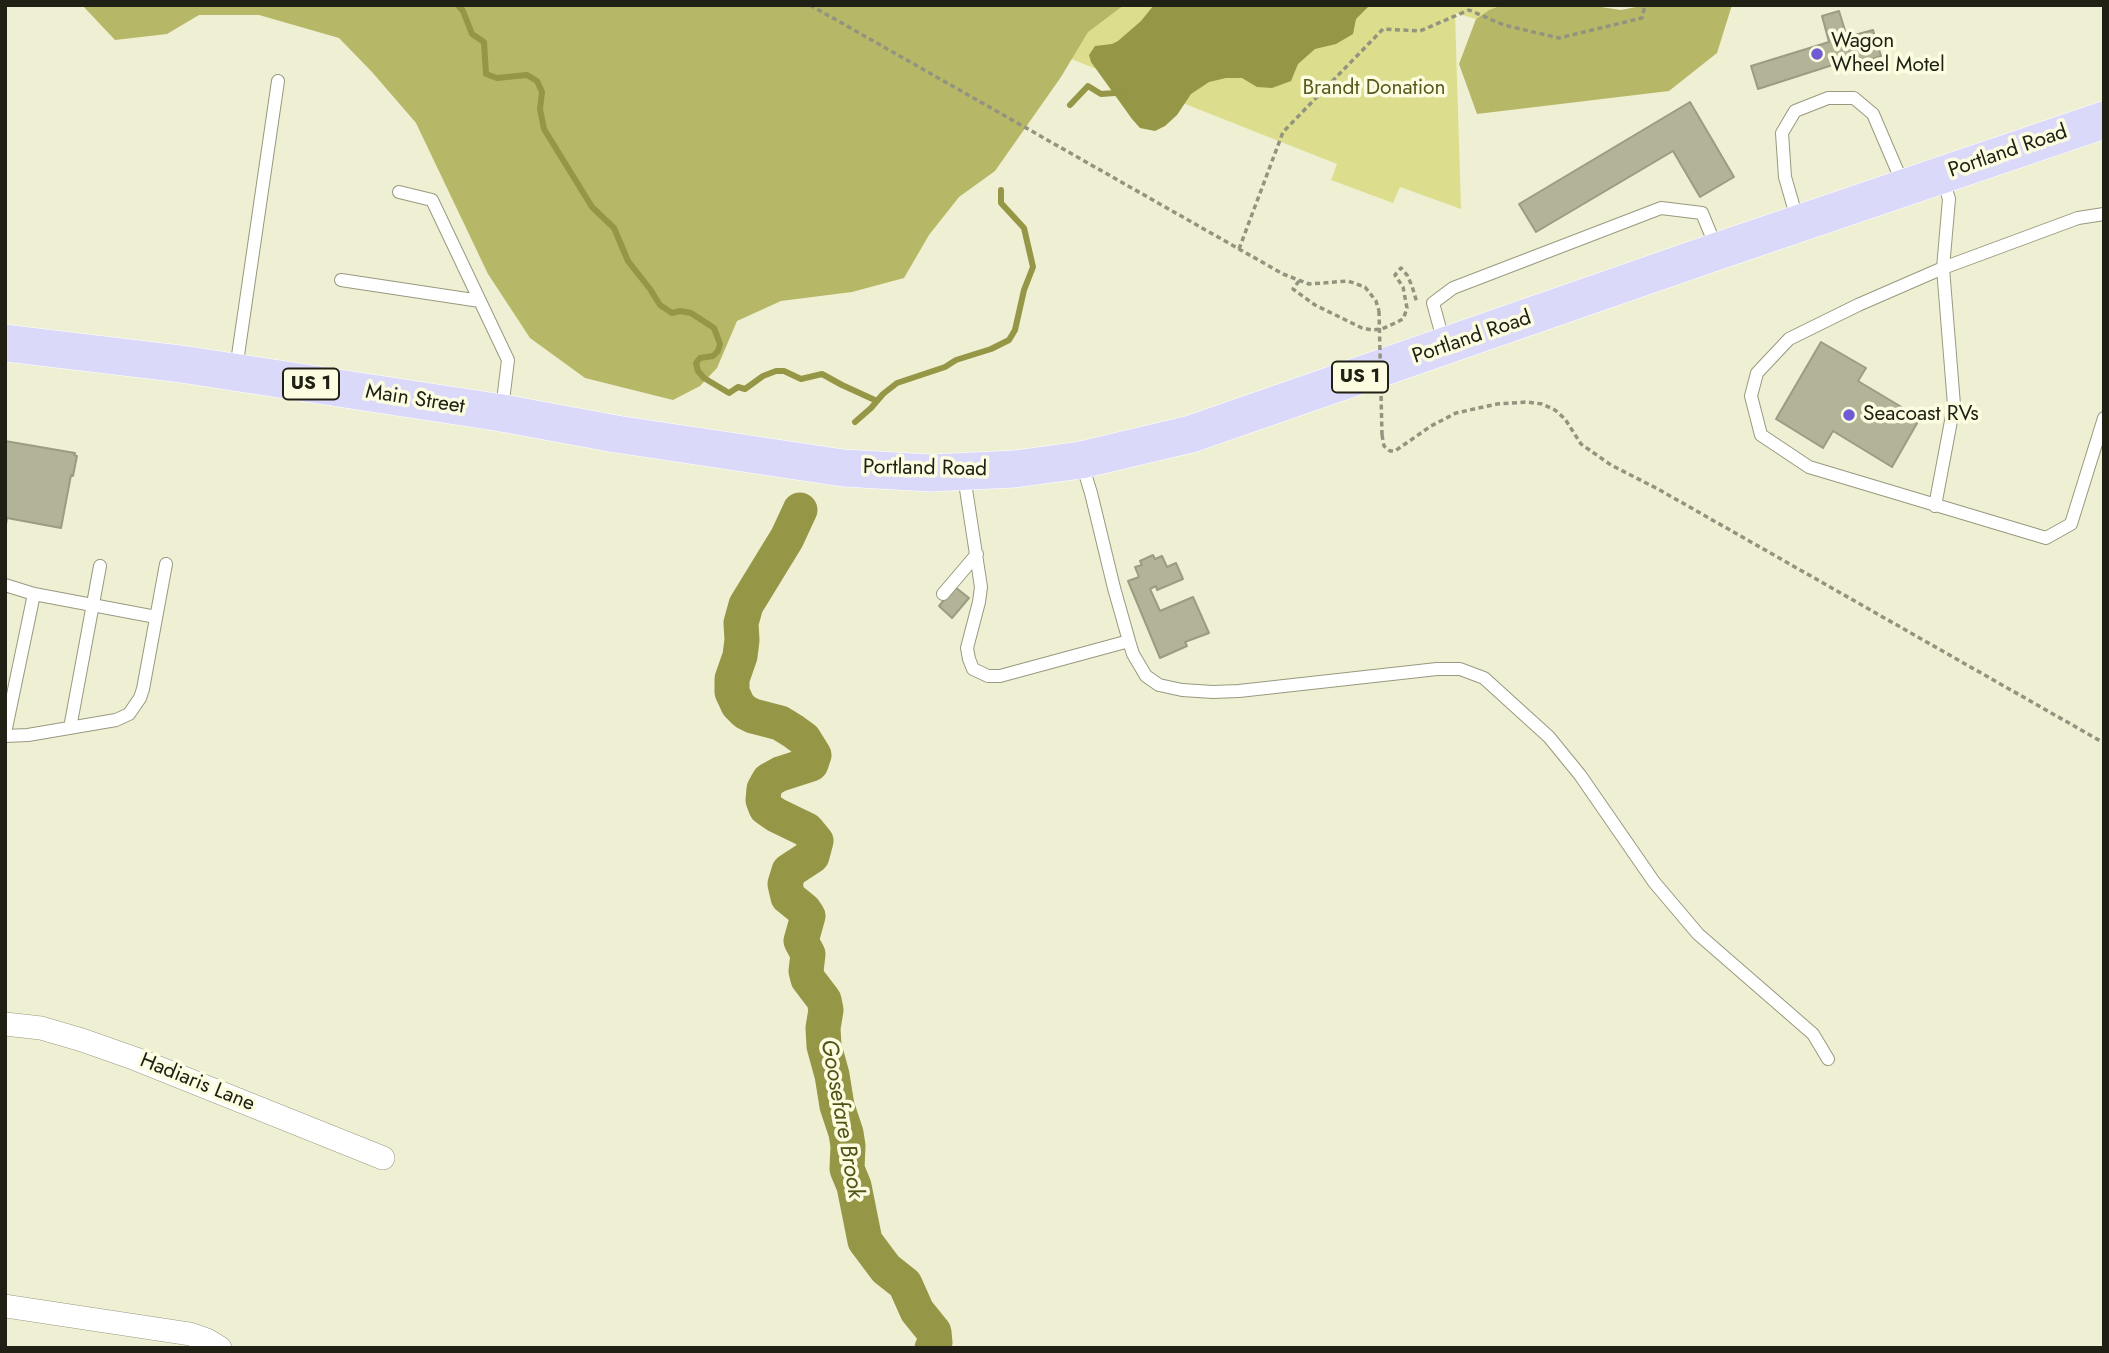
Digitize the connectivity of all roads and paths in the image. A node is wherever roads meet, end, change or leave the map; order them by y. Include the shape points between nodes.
1 (810, 5) edge
2 (1646, 5) edge
3 (278, 81) dead end
4 (2104, 120) edge
5 (1942, 175) junction
6 (1904, 187) junction
7 (399, 192) dead end
8 (2104, 214) edge
9 (1798, 225) junction
10 (1239, 249) junction
11 (1717, 251) junction
12 (1943, 268) junction
13 (341, 281) dead end
14 (1299, 281) junction
15 (480, 300) junction
16 (1418, 311) dead end
17 (5, 342) edge
18 (1445, 347) junction
19 (235, 373) junction
20 (502, 413) junction
21 (2104, 418) edge
22 (616, 434) joint
23 (1081, 460) junction
24 (963, 472) junction
25 (1935, 506) junction
26 (977, 554) junction
27 (166, 564) dead end
28 (100, 566) dead end
29 (5, 585) edge
30 (34, 594) junction
31 (943, 594) dead end
32 (93, 605) junction
33 (156, 617) junction
34 (1129, 641) junction
35 (70, 728) junction
36 (5, 735) edge
37 (2104, 743) edge
38 (5, 1024) edge
39 (1828, 1059) dead end
40 (383, 1158) dead end
41 (5, 1306) edge
42 (219, 1348) edge

1 - 10 path
2 - 10 path via 1642,18 1559,38 1504,25 1469,9 1420,31 1383,29 1283,132
3 - 19 lane
4 - 5 main road, Portland Road / US 1
5 - 6 main road, Portland Road / US 1
5 - 12 lane via 1949,199
6 - 9 main road, Portland Road / US 1
6 - 9 lane via 1873,114 1854,98 1828,98 1795,111 1782,133 1785,177
7 - 15 lane via 432,200
8 - 12 lane via 2078,218
9 - 11 main road, Portland Road / US 1
10 - 14 path
11 - 18 main road, Portland Road / US 1
11 - 18 lane via 1702,213 1661,208 1453,288 1433,303
12 - 25 lane via 1954,405
12 - 25 lane via 1789,338 1757,373 1751,396 1761,435 1809,467
13 - 15 lane
14 - 16 path via 1293,289 1315,304 1371,330 1403,319 1407,308 1395,275 1401,268 1412,286
14 - 37 path, bridge via 1348,281 1365,286 1371,294 1379,311 1382,435 1390,451 1457,413 1497,404 1548,406 1559,413 1581,444 1611,465
15 - 20 lane via 508,360
17 - 19 main road, Main Street / US 1
18 - 23 main road, Portland Road / US 1 via 1191,434
19 - 20 main road, Main Street / US 1
20 - 22 main road, Main Street / US 1
21 - 25 lane via 2071,524 2046,538
22 - 24 main road, Portland Road / US 1 via 843,468
23 - 24 main road, Portland Road / US 1
23 - 34 lane
24 - 26 lane
26 - 31 lane
26 - 34 lane via 981,587 967,648 980,674 1000,676
27 - 33 lane
28 - 32 lane
29 - 30 lane
30 - 32 lane
30 - 36 lane
32 - 33 lane
32 - 35 lane
33 - 35 lane via 143,689 134,710 116,720
34 - 39 lane via 1146,676 1159,685 1182,690 1239,691 1460,669 1484,678 1549,737 1654,882 1698,934 1813,1034
35 - 36 lane
38 - 40 street, Hadiaris Lane via 41,1028 126,1055
41 - 42 street via 190,1334

